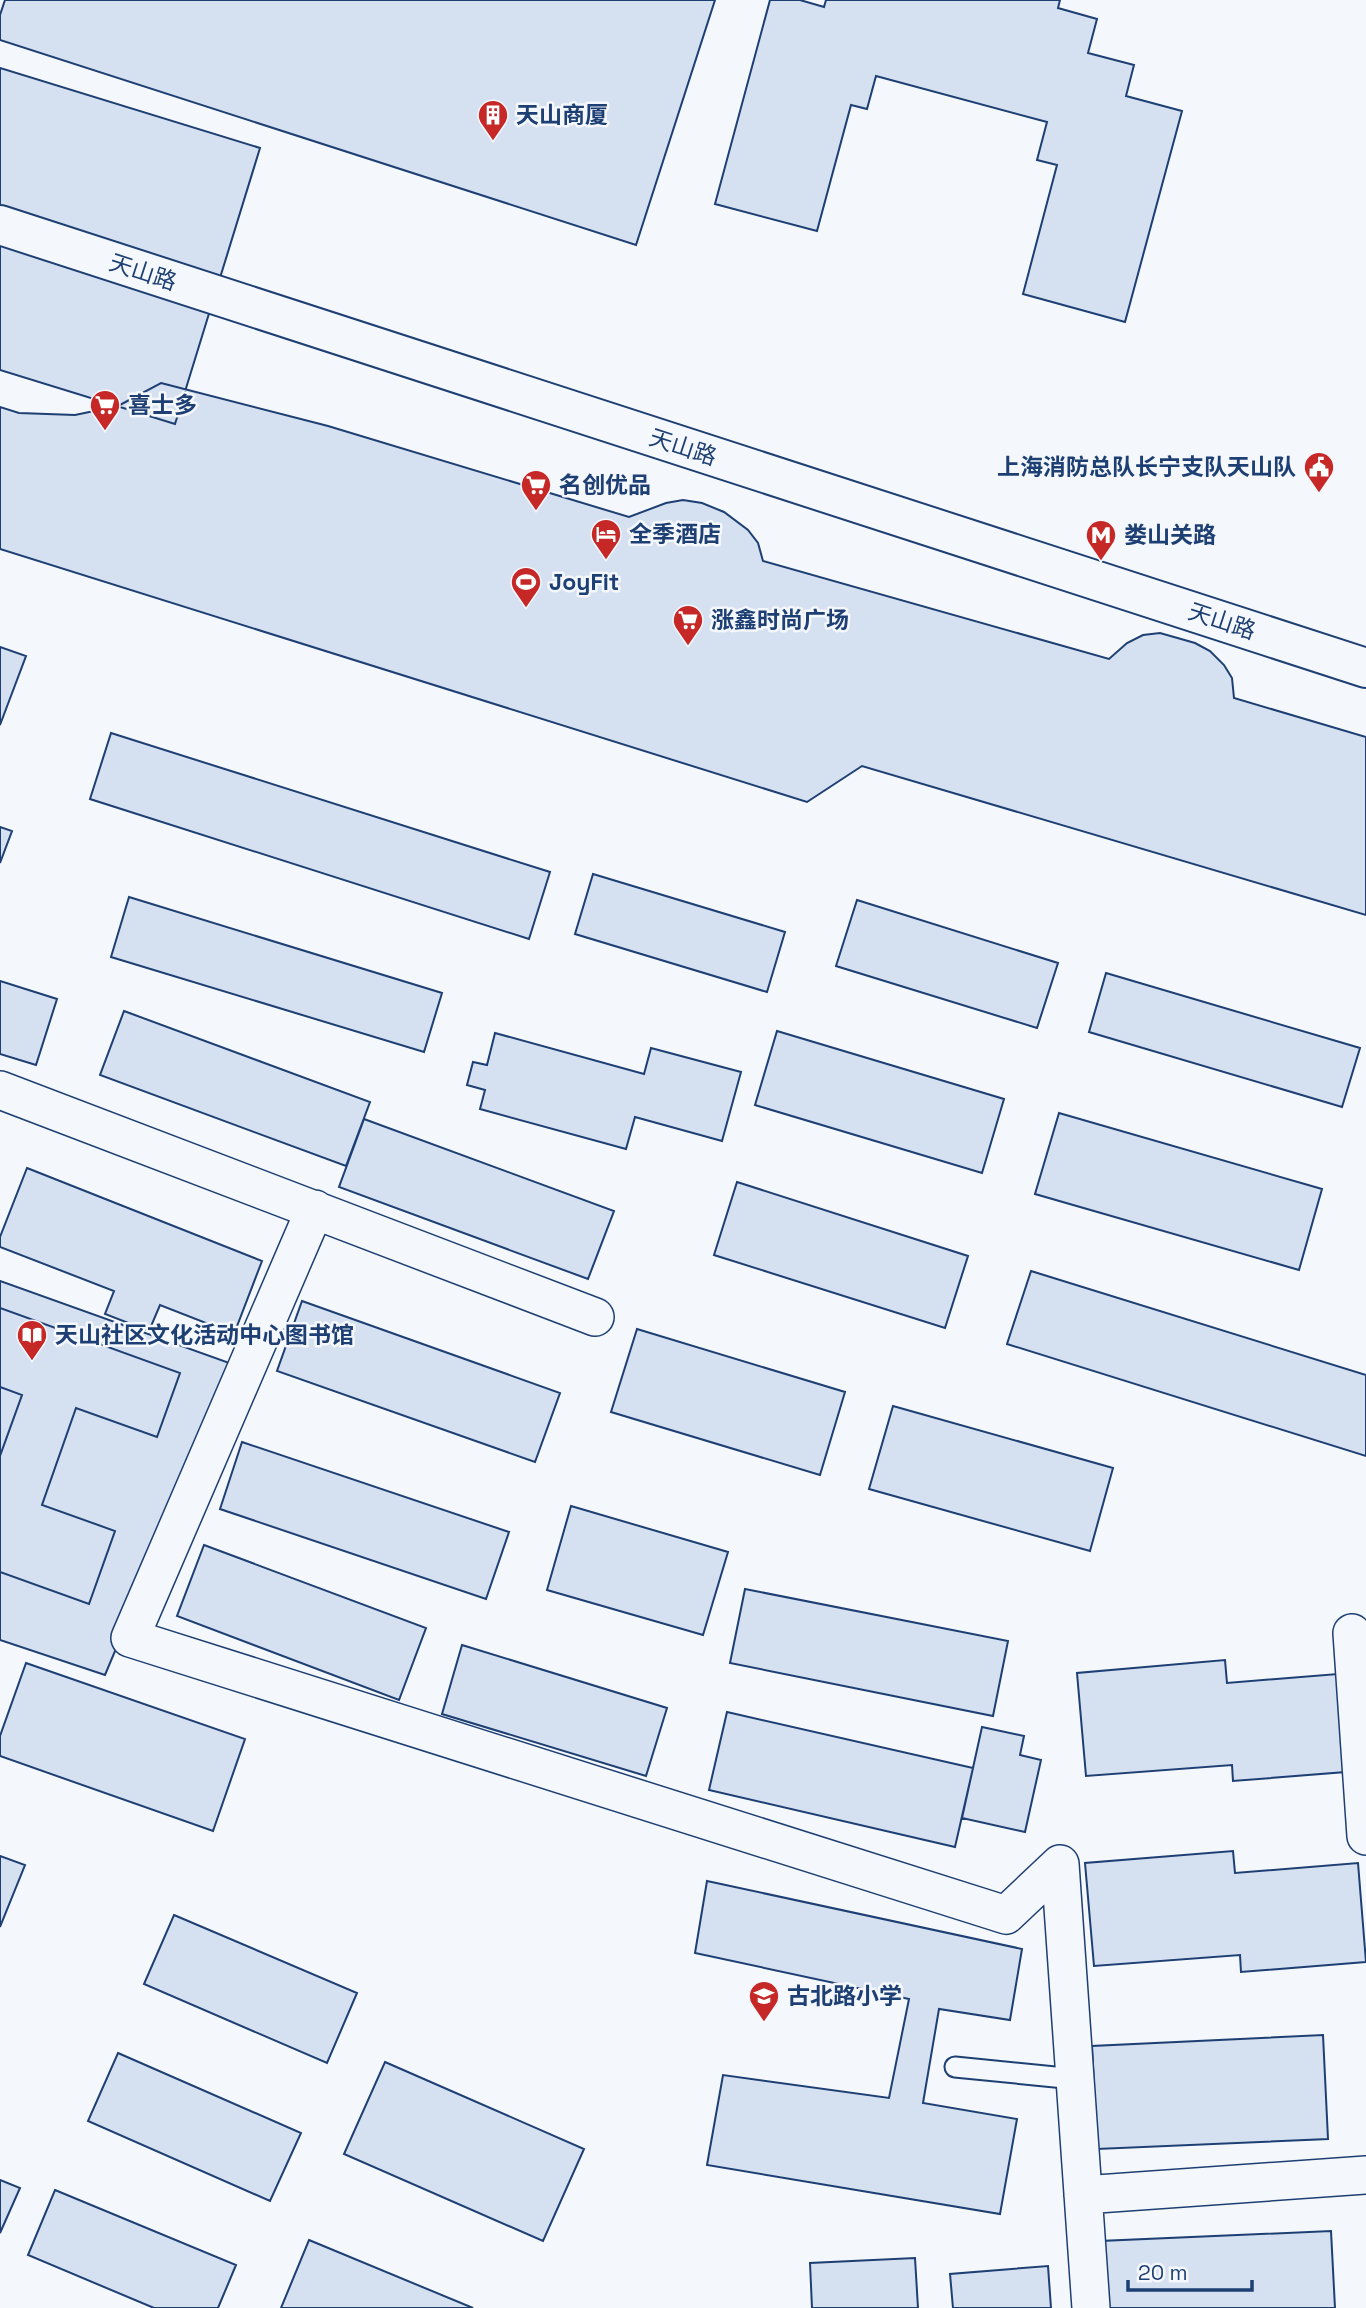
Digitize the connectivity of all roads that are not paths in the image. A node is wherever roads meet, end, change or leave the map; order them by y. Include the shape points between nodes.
1 (0, 225) edge
2 (1366, 668) edge
3 (0, 1090) edge
4 (315, 1209) junction
5 (595, 1317) dead end
6 (1352, 1633) dead end
7 (1366, 1836) edge
8 (956, 2067) dead end
9 (1075, 2079) junction
10 (1366, 2175) edge
11 (1083, 2195) junction
12 (1091, 2308) edge

1 - 2 main road, 天山路
3 - 4 street
4 - 5 street
4 - 9 street via 130,1638 1006,1915 1060,1864
6 - 7 street
8 - 9 lane
9 - 11 street
10 - 11 street
11 - 12 street

